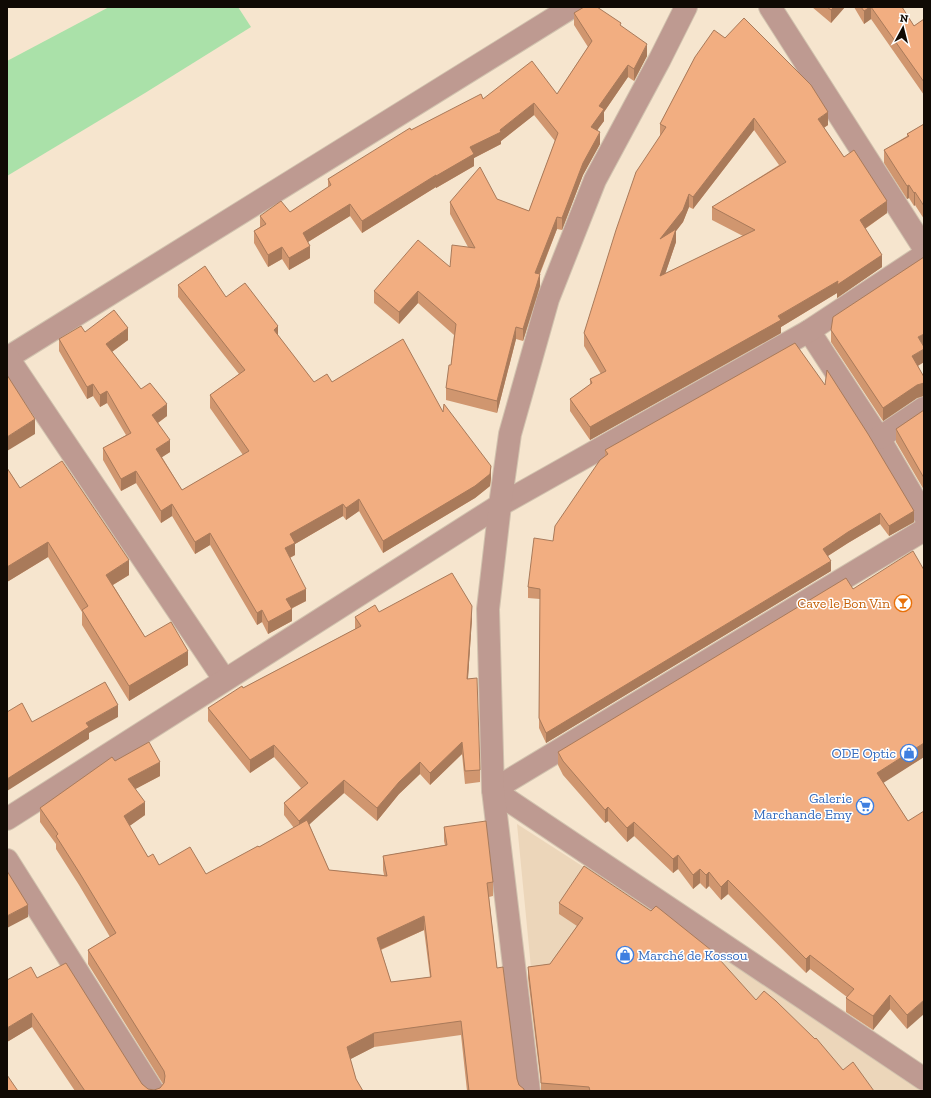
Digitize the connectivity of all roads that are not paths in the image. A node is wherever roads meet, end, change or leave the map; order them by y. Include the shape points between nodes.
1 (572, 7) edge
2 (686, 7) edge
3 (770, 7) edge
4 (924, 248) edge
5 (924, 255) edge
6 (809, 331) junction
7 (7, 358) edge
8 (924, 408) edge
9 (879, 438) junction
10 (500, 505) junction
11 (924, 515) edge
12 (924, 530) edge
13 (224, 679) junction
14 (493, 790) junction
15 (7, 819) edge
16 (7, 860) edge
17 (924, 1079) edge
18 (153, 1091) edge
19 (529, 1091) edge

1 - 7 street
2 - 10 street via 595,180 548,299 510,434
3 - 4 street
5 - 6 street
6 - 9 street
6 - 10 street
7 - 13 street
8 - 9 street
9 - 11 street
10 - 13 street
10 - 14 street via 488,609
12 - 14 street
13 - 15 street
14 - 17 street
14 - 19 street
16 - 18 street

